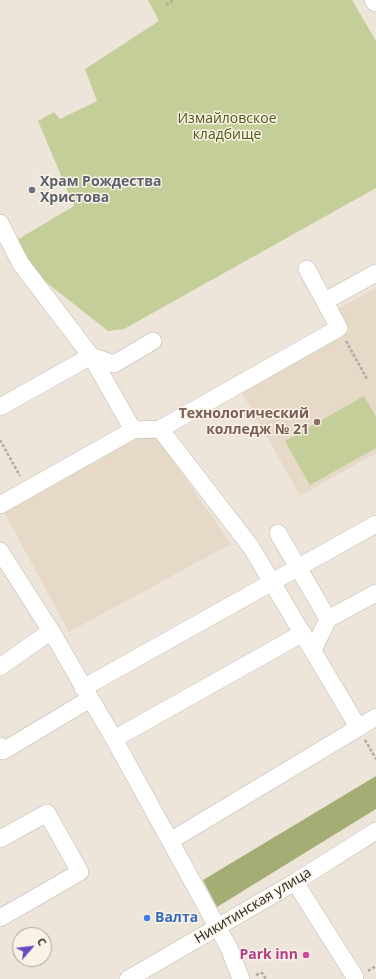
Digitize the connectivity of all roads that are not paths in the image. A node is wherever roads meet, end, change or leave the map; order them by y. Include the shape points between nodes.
1 (1, 228) edge
2 (307, 269) dead end
3 (376, 273) edge
4 (325, 301) junction
5 (153, 341) dead end
6 (91, 356) junction
7 (0, 407) edge
8 (160, 429) junction
9 (133, 430) junction
10 (0, 505) edge
11 (376, 524) edge
12 (278, 533) dead end
13 (0, 551) edge
14 (298, 568) junction
15 (272, 582) junction
16 (376, 593) edge
17 (328, 619) junction
18 (51, 631) junction
19 (302, 633) junction
20 (313, 650) junction
21 (0, 667) edge
22 (86, 694) junction
23 (376, 717) edge
24 (358, 727) junction
25 (114, 739) junction
26 (0, 746) edge
27 (376, 831) edge
28 (0, 839) edge
29 (170, 841) junction
30 (295, 882) junction
31 (0, 918) edge
32 (217, 927) junction
33 (146, 975) edge
34 (355, 978) dead end
35 (128, 979) edge
36 (240, 979) edge

1 - 6 street via 21,264
2 - 4 street
3 - 4 street
4 - 8 street via 339,328
5 - 6 street via 114,364
6 - 7 street
6 - 9 street
8 - 9 street
8 - 15 street via 251,547
9 - 10 street
11 - 14 street
12 - 14 street
13 - 18 street
14 - 15 street
14 - 17 street
15 - 19 street
15 - 22 street
16 - 17 street
17 - 20 street
18 - 21 street
18 - 22 street
19 - 20 street
19 - 25 street
20 - 24 street
22 - 25 street
22 - 26 street via 3,751
23 - 24 street
24 - 29 street
25 - 29 street
27 - 30 street, Никитинская улица
28 - 31 street via 46,813 80,872
29 - 32 street
30 - 32 street, Никитинская улица
30 - 34 street
32 - 33 street, Никитинская улица
32 - 36 street
33 - 35 street, Никитинская улица

